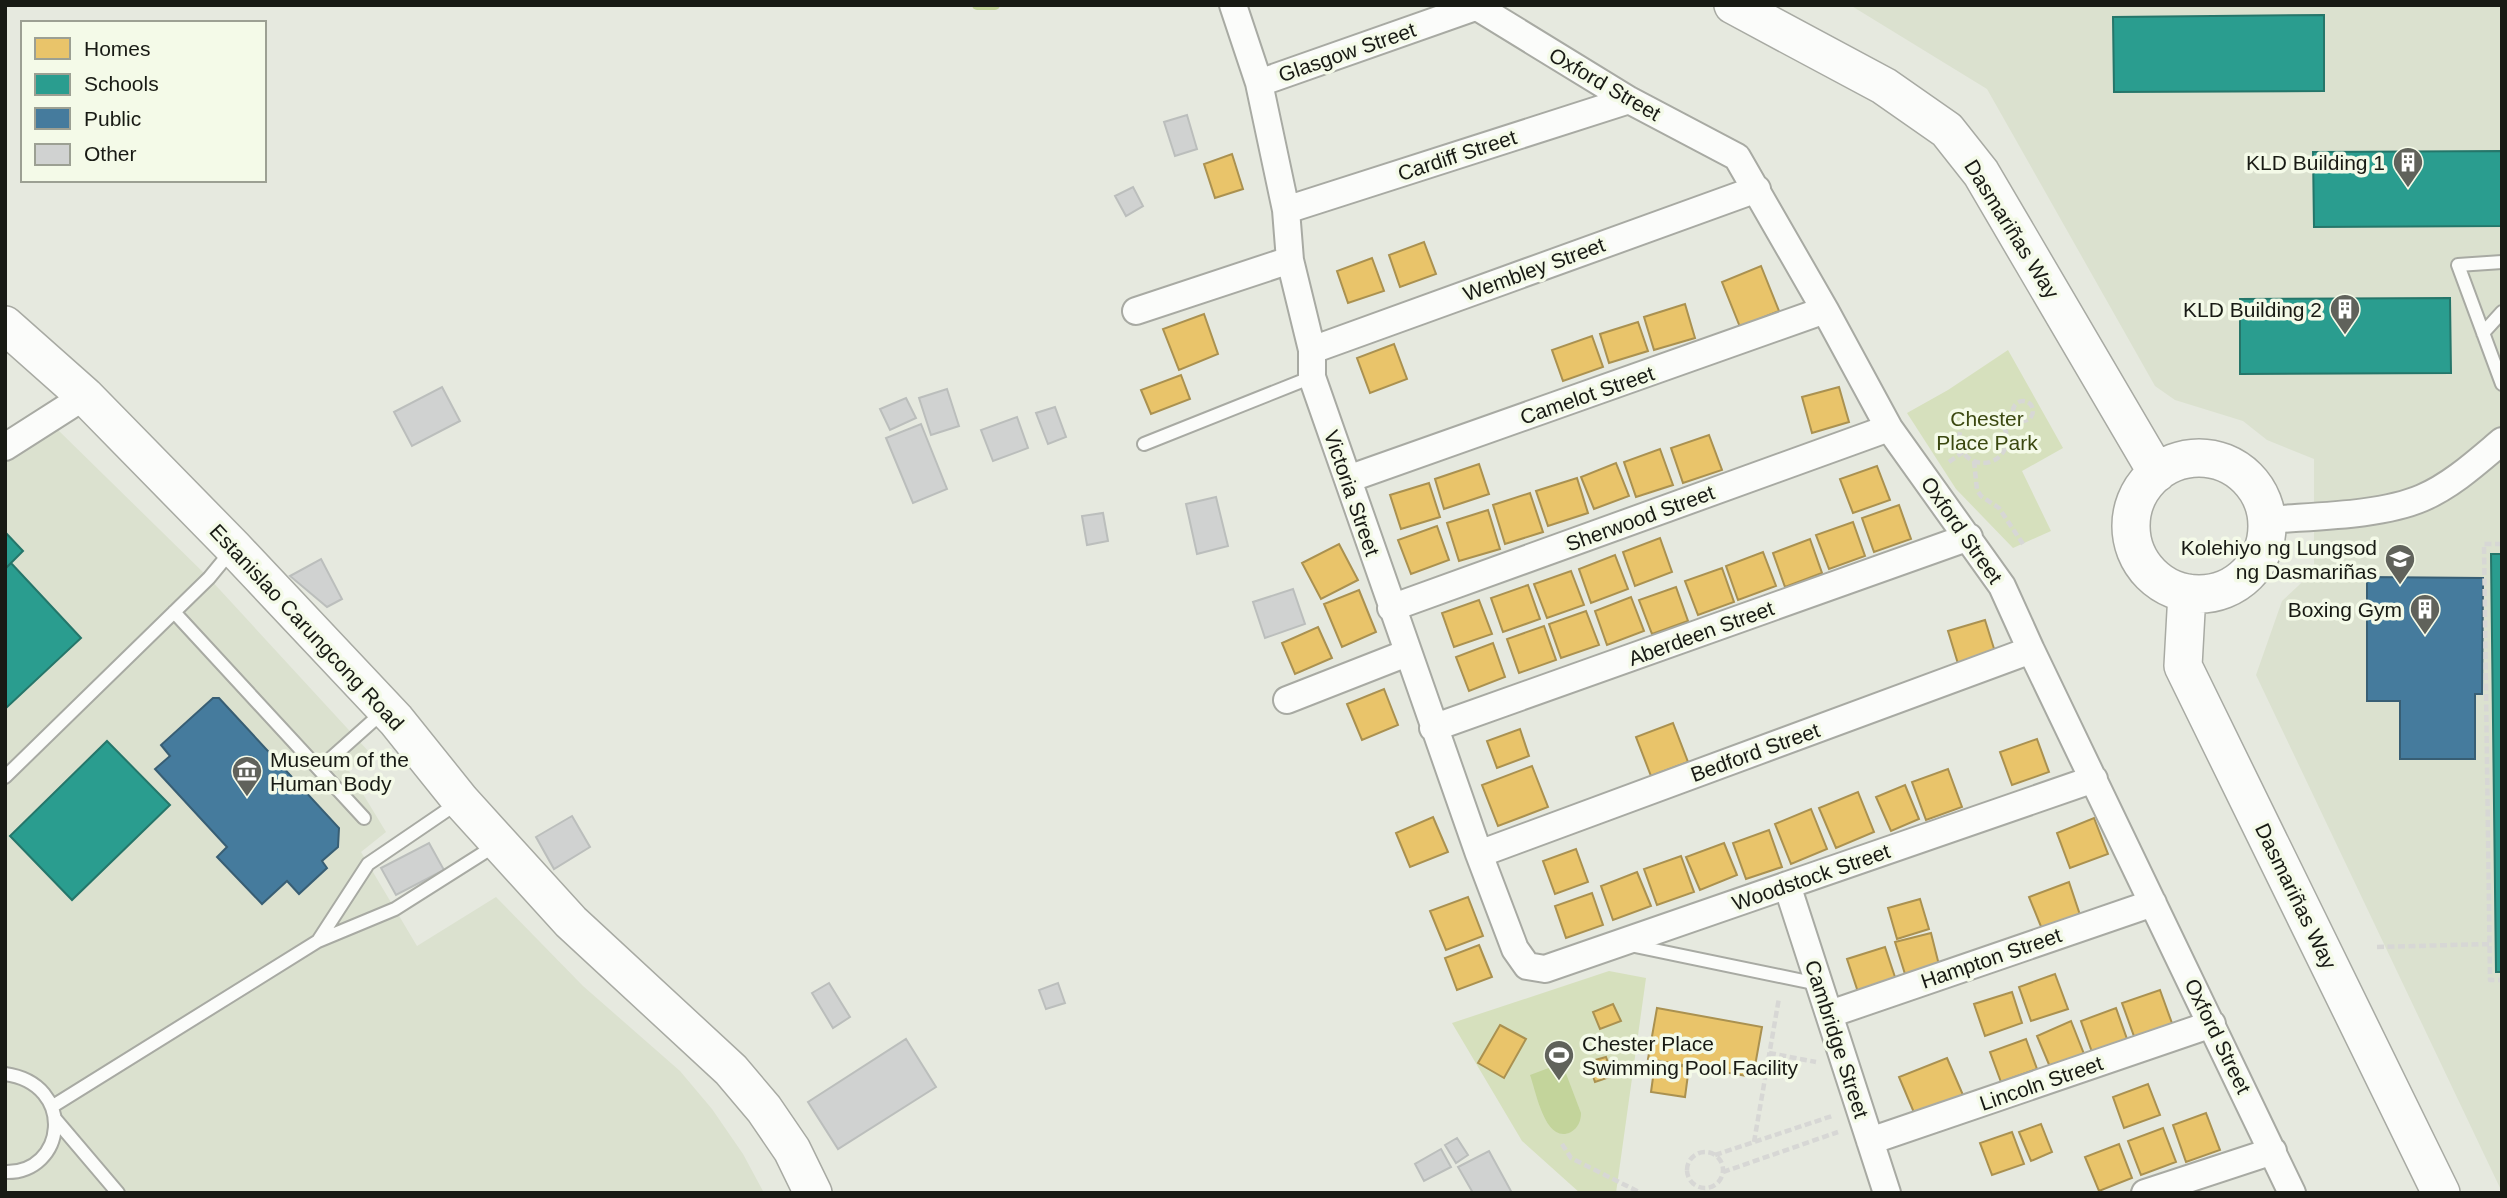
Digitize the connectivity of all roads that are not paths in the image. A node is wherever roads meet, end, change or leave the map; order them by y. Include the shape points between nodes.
1 (1233, 5) edge
2 (1733, 5) edge
3 (1474, 6) edge
4 (1259, 83) junction
5 (1629, 100) junction
6 (1757, 189) junction
7 (1286, 210) junction
8 (1290, 260) junction
9 (2502, 262) edge
10 (1825, 310) junction
11 (1136, 311) dead end
12 (2502, 312) edge
13 (5, 325) edge
14 (2483, 333) junction
15 (1312, 350) junction
16 (1312, 377) junction
17 (2502, 384) edge
18 (85, 396) junction
19 (1889, 428) junction
20 (2502, 442) edge
21 (1144, 444) dead end
22 (5, 447) edge
23 (2157, 472) junction
24 (1348, 479) junction
25 (2267, 520) junction
26 (1969, 537) junction
27 (234, 548) junction
28 (2188, 593) junction
29 (1391, 608) junction
30 (174, 612) junction
31 (2031, 650) junction
32 (1408, 653) junction
33 (1287, 701) dead end
34 (385, 710) junction
35 (1433, 728) junction
36 (319, 769) junction
37 (5, 778) edge
38 (2094, 779) junction
39 (461, 801) junction
40 (364, 818) dead end
41 (499, 843) junction
42 (1479, 854) junction
43 (1787, 885) junction
44 (2153, 903) junction
45 (318, 942) junction
46 (1620, 943) junction
47 (1527, 965) joint
48 (1819, 984) junction
49 (1830, 1014) junction
50 (2212, 1024) junction
51 (5, 1074) edge
52 (52, 1106) junction
53 (56, 1120) junction
54 (1859, 1135) junction
55 (2273, 1151) junction
56 (5, 1172) edge
57 (118, 1193) edge
58 (813, 1193) edge
59 (1887, 1193) edge
60 (2145, 1193) edge
61 (2292, 1193) edge
62 (2441, 1193) edge

1 - 4 street, Victoria Street
2 - 23 street, Dasmariñas Way via 1884,86 1947,130 1981,173
3 - 4 street, Glasgow Street
3 - 5 street, Oxford Street
4 - 7 street, Victoria Street
5 - 6 street, Oxford Street via 1737,157
5 - 7 street, Cardiff Street
6 - 10 street, Oxford Street
6 - 15 street, Wembley Street
7 - 8 street, Victoria Street
8 - 11 street
8 - 15 street, Victoria Street
9 - 14 lane via 2458,265
10 - 19 street, Oxford Street
10 - 24 street, Camelot Street
12 - 14 lane
13 - 18 street, Estanislao Carungcong Road
14 - 17 lane
15 - 16 street, Victoria Street
16 - 21 lane
16 - 24 street, Victoria Street
18 - 22 street
18 - 27 street, Estanislao Carungcong Road
19 - 26 street, Oxford Street
19 - 29 street, Sherwood Street
20 - 25 street via 2422,498 2367,512
23 - 25 street via 2190,458 2226,464 2255,486
23 - 28 street via 2134,504 2133,542 2153,576
24 - 29 street, Victoria Street
25 - 28 street via 2266,541 2245,576 2208,593
26 - 31 street, Oxford Street via 2002,586
26 - 35 street, Aberdeen Street
27 - 30 lane
27 - 34 street, Estanislao Carungcong Road
28 - 62 street, Dasmariñas Way via 2183,666
29 - 32 street, Victoria Street
30 - 36 lane
30 - 37 lane
31 - 38 street, Oxford Street
31 - 42 street, Bedford Street
32 - 33 street
32 - 35 street, Victoria Street
34 - 36 lane
34 - 39 street, Estanislao Carungcong Road
35 - 42 street, Victoria Street
36 - 40 lane
38 - 43 street, Woodstock Street
38 - 44 street, Oxford Street
39 - 41 street, Estanislao Carungcong Road
39 - 45 lane via 368,864
41 - 45 lane via 395,909
41 - 58 street, Estanislao Carungcong Road via 571,922 731,1070 792,1150
42 - 47 street, Victoria Street via 1515,949
43 - 46 street, Woodstock Street
43 - 48 street, Cambridge Street
44 - 49 street, Hampton Street
44 - 50 street, Oxford Street
45 - 52 lane
46 - 47 street, Woodstock Street via 1545,969
46 - 48 lane
48 - 49 street, Cambridge Street
49 - 54 street, Cambridge Street
50 - 54 street, Lincoln Street
50 - 55 street, Oxford Street
51 - 52 lane via 34,1082
52 - 53 lane
53 - 56 lane via 55,1134 40,1159 27,1168
53 - 57 lane
54 - 59 street, Cambridge Street
55 - 60 street
55 - 61 street, Oxford Street

